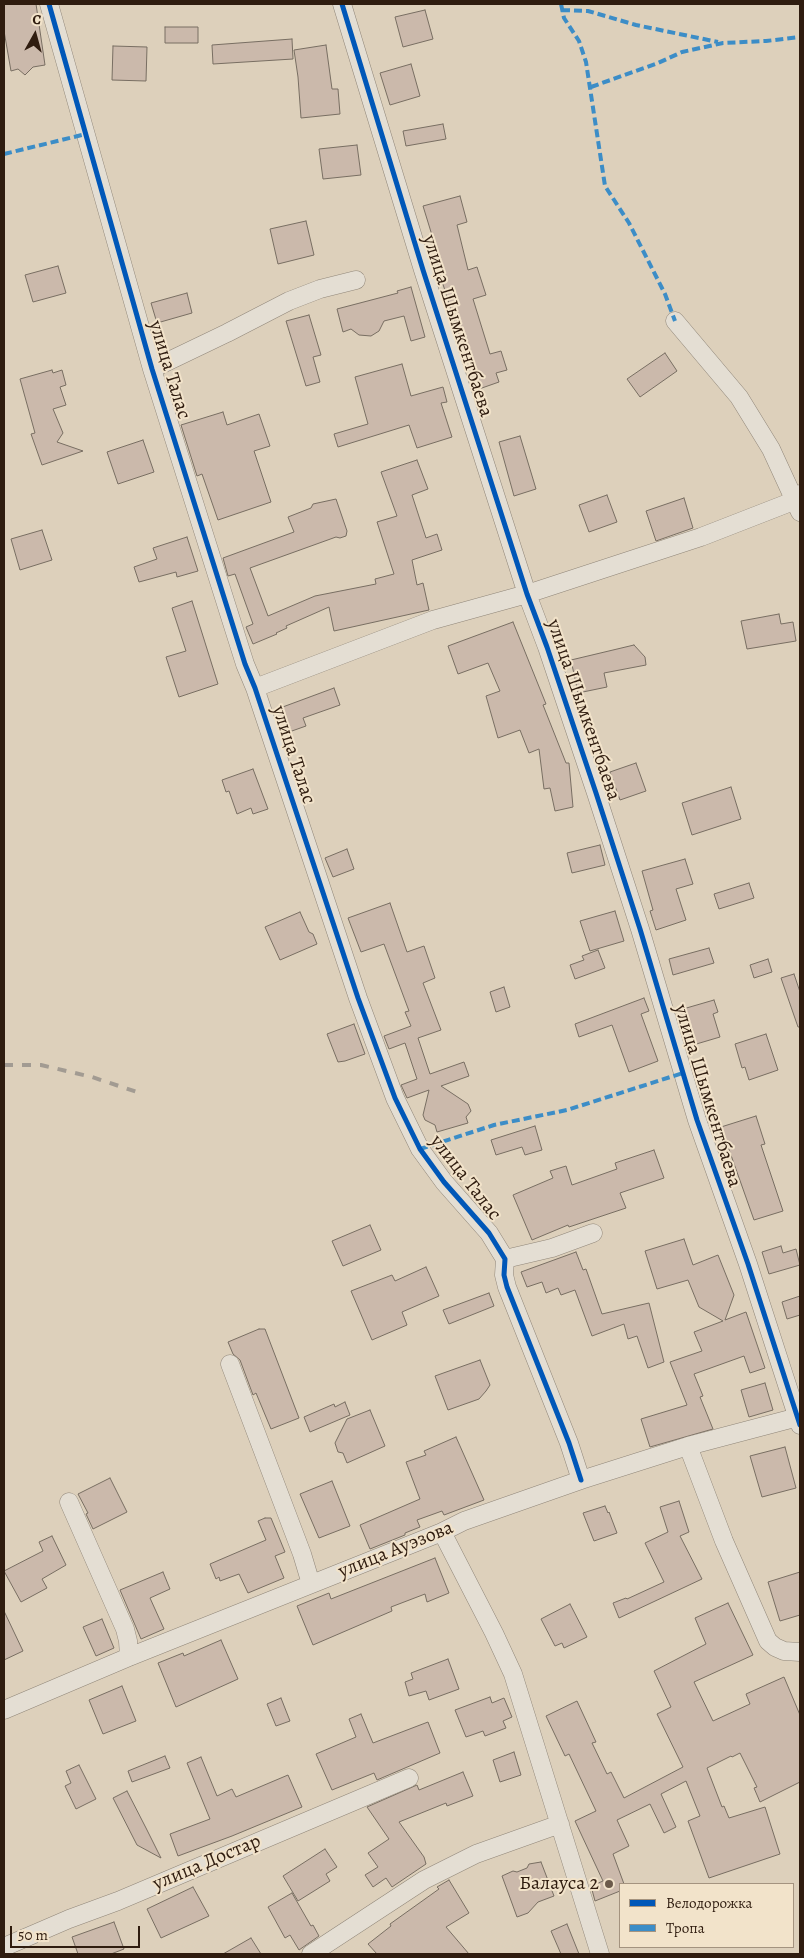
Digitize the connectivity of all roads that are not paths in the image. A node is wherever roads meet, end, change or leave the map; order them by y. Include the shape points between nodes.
1 (49, 4) edge
2 (342, 4) edge
3 (356, 280) dead end
4 (675, 321) dead end
5 (152, 369) junction
6 (799, 502) edge
7 (526, 594) junction
8 (255, 688) junction
9 (593, 1233) dead end
10 (506, 1259) junction
11 (230, 1364) dead end
12 (799, 1421) edge
13 (688, 1446) junction
14 (581, 1480) junction
15 (68, 1502) dead end
16 (442, 1532) junction
17 (311, 1584) junction
18 (800, 1652) edge
19 (129, 1657) junction
20 (4, 1710) edge
21 (409, 1778) dead end
22 (560, 1824) junction
23 (4, 1947) edge
24 (311, 1954) edge
25 (600, 1954) edge

1 - 5 street, улица Талас
2 - 7 street, улица Шымкентбаева
3 - 5 street via 289,301
4 - 6 street via 739,397
5 - 8 street, улица Талас
6 - 7 street
7 - 8 street via 433,620
7 - 12 street, улица Шымкентбаева via 599,802 697,1120
8 - 10 street, улица Талас via 358,998 395,1098 420,1149 489,1233
9 - 10 street via 552,1248
10 - 14 street via 504,1275 507,1287
11 - 17 street
12 - 13 street, улица Ауэзова
13 - 14 street, улица Ауэзова
13 - 18 street via 724,1542 768,1641 775,1648
14 - 16 street, улица Ауэзова via 464,1521
15 - 19 street via 125,1629
16 - 17 street, улица Ауэзова
16 - 22 street via 513,1674
17 - 19 street, улица Ауэзова
19 - 20 street, улица Ауэзова
21 - 23 street, улица Достар
22 - 24 street via 476,1854 424,1880
22 - 25 street

